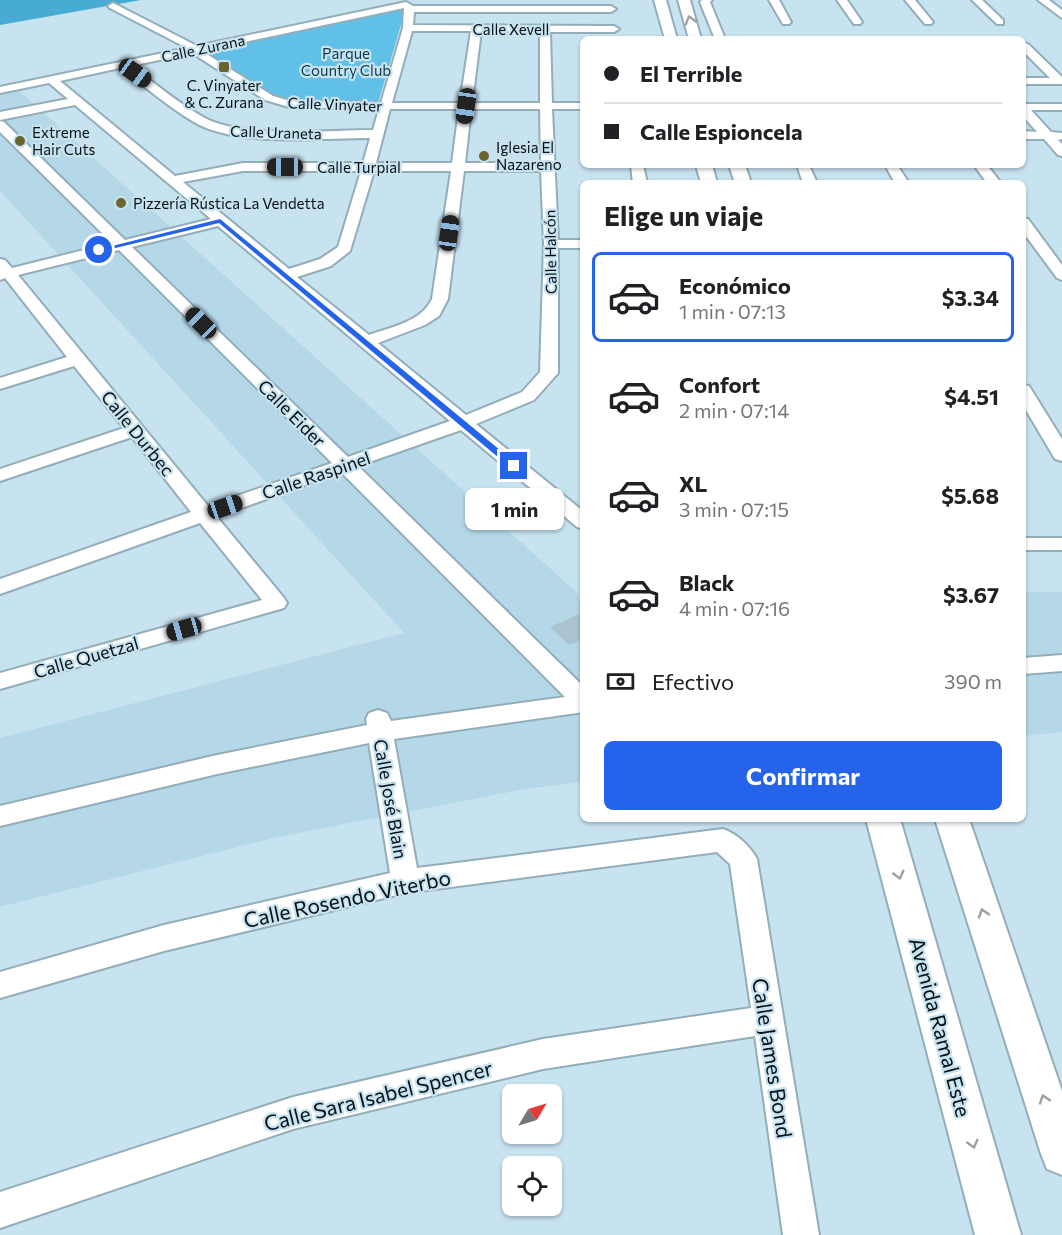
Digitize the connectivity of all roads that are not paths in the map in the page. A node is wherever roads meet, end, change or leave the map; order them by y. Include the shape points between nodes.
1 (660, 0) edge
2 (684, 0) edge
3 (707, 0) edge
4 (774, 0) edge
5 (842, 0) edge
6 (910, 0) edge
7 (977, 0) edge
8 (1043, 0) edge
9 (479, 4) edge
10 (403, 5) edge
11 (545, 5) edge
12 (610, 5) edge
13 (113, 6) dead end
14 (1062, 15) edge
15 (786, 22) dead end
16 (857, 22) dead end
17 (928, 22) dead end
18 (1000, 22) dead end
19 (408, 28) junction
20 (476, 28) junction
21 (545, 29) junction
22 (615, 34) edge
23 (670, 36) edge
24 (694, 36) edge
25 (719, 36) edge
26 (1026, 48) edge
27 (193, 50) junction
28 (123, 64) junction
29 (51, 79) junction
30 (1026, 81) edge
31 (1061, 81) edge
32 (0, 90) edge
33 (77, 101) junction
34 (385, 106) junction
35 (466, 106) junction
36 (546, 106) junction
37 (580, 106) edge
38 (1062, 107) edge
39 (1026, 108) edge
40 (1026, 111) edge
41 (0, 116) edge
42 (0, 125) edge
43 (378, 134) junction
44 (1026, 135) edge
45 (1047, 135) junction
46 (1062, 135) edge
47 (1062, 152) edge
48 (368, 166) junction
49 (458, 166) junction
50 (547, 166) junction
51 (982, 168) edge
52 (173, 180) junction
53 (992, 180) edge
54 (220, 221) junction
55 (1026, 226) edge
56 (551, 244) junction
57 (580, 244) edge
58 (122, 245) junction
59 (3, 270) edge
60 (286, 275) junction
61 (1062, 275) edge
62 (366, 342) junction
63 (78, 359) junction
64 (0, 384) edge
65 (1026, 395) edge
66 (462, 423) junction
67 (135, 430) junction
68 (1062, 454) edge
69 (344, 465) junction
70 (0, 475) edge
71 (205, 514) junction
72 (580, 520) edge
73 (1026, 544) edge
74 (1062, 544) edge
75 (0, 587) edge
76 (276, 603) joint
77 (1062, 649) edge
78 (1026, 652) edge
79 (1062, 663) edge
80 (1026, 666) edge
81 (0, 681) edge
82 (580, 695) edge
83 (379, 725) junction
84 (0, 800) edge
85 (0, 816) edge
86 (884, 822) edge
87 (953, 822) edge
88 (405, 881) junction
89 (746, 881) joint
90 (0, 985) edge
91 (767, 1020) junction
92 (1062, 1154) edge
93 (0, 1210) edge
94 (801, 1235) edge
95 (998, 1235) edge

1 - 23 main road
24 -> 2 main road
3 - 25 street
4 - 15 street
5 - 16 street
6 - 17 street
7 - 18 street
8 - 14 street
9 - 10 street, Calle Zurana
9 - 11 street, Calle Zurana
10 - 19 street
10 - 27 street, Calle Zurana
11 - 12 street, Calle Zurana
12 - 22 street
13 - 27 street, Calle Vinyater
19 - 20 street, Calle Xevell
19 - 34 street
20 - 21 street, Calle Xevell
20 - 35 street
21 - 22 street, Calle Xevell
21 - 36 street, Calle Halcón
26 - 31 street
27 - 28 street, Calle Zurana
27 - 34 street, Calle Vinyater via 269,99 319,106
28 - 29 street, Calle Zurana
28 - 43 street, Calle Uraneta via 199,120 220,129 260,134
29 - 32 street, Calle Zurana
29 - 33 street
30 - 31 street
33 - 41 street
33 - 52 street
34 - 35 street, Calle Vinyater
34 - 43 street
35 - 36 street, Calle Vinyater
35 - 49 street
36 - 37 street, Calle Vinyater
36 - 50 street, Calle Halcón
38 - 39 street
40 - 45 street
42 - 58 street, Calle Eider
43 - 48 street
44 - 45 street
45 - 46 street
45 - 47 street
48 - 49 street, Calle Turpial
48 - 52 street, Calle Turpial via 243,167
48 - 60 street via 345,248 322,264
49 - 50 street, Calle Turpial
49 - 62 street via 440,300 433,313 419,322
50 - 56 street, Calle Halcón
51 - 53 street
52 - 54 street
54 - 58 street
54 - 60 street
55 - 61 street
56 - 57 street
56 - 66 street, Calle Halcón via 549,374 528,396
58 - 59 street
58 - 69 street, Calle Eider
59 - 63 street, Calle Durbec
60 - 62 street
62 - 66 street
63 - 64 street
63 - 67 street, Calle Durbec
65 - 68 street
66 - 69 street, Calle Raspinel
66 - 72 street
67 - 70 street
67 - 71 street, Calle Durbec
69 - 71 street, Calle Raspinel
69 - 82 street, Calle Eider
71 - 75 street, Calle Raspinel
71 - 76 street, Calle Durbec
73 - 74 street
76 - 81 street, Calle Quetzal
77 - 78 street
79 - 80 street
82 - 83 street
83 - 84 street via 163,760
83 - 85 street
83 - 88 street, Calle José Blain
86 -> 95 main road, Avenida Ramal Este
92 -> 87 main road
88 - 89 street, Calle Rosendo Viterbo via 723,840 743,859
88 - 90 street, Calle Rosendo Viterbo via 164,938
89 - 91 street, Calle James Bond
91 - 93 street, Calle Sara Isabel Spencer via 543,1054 293,1113
91 - 94 street, Calle James Bond

